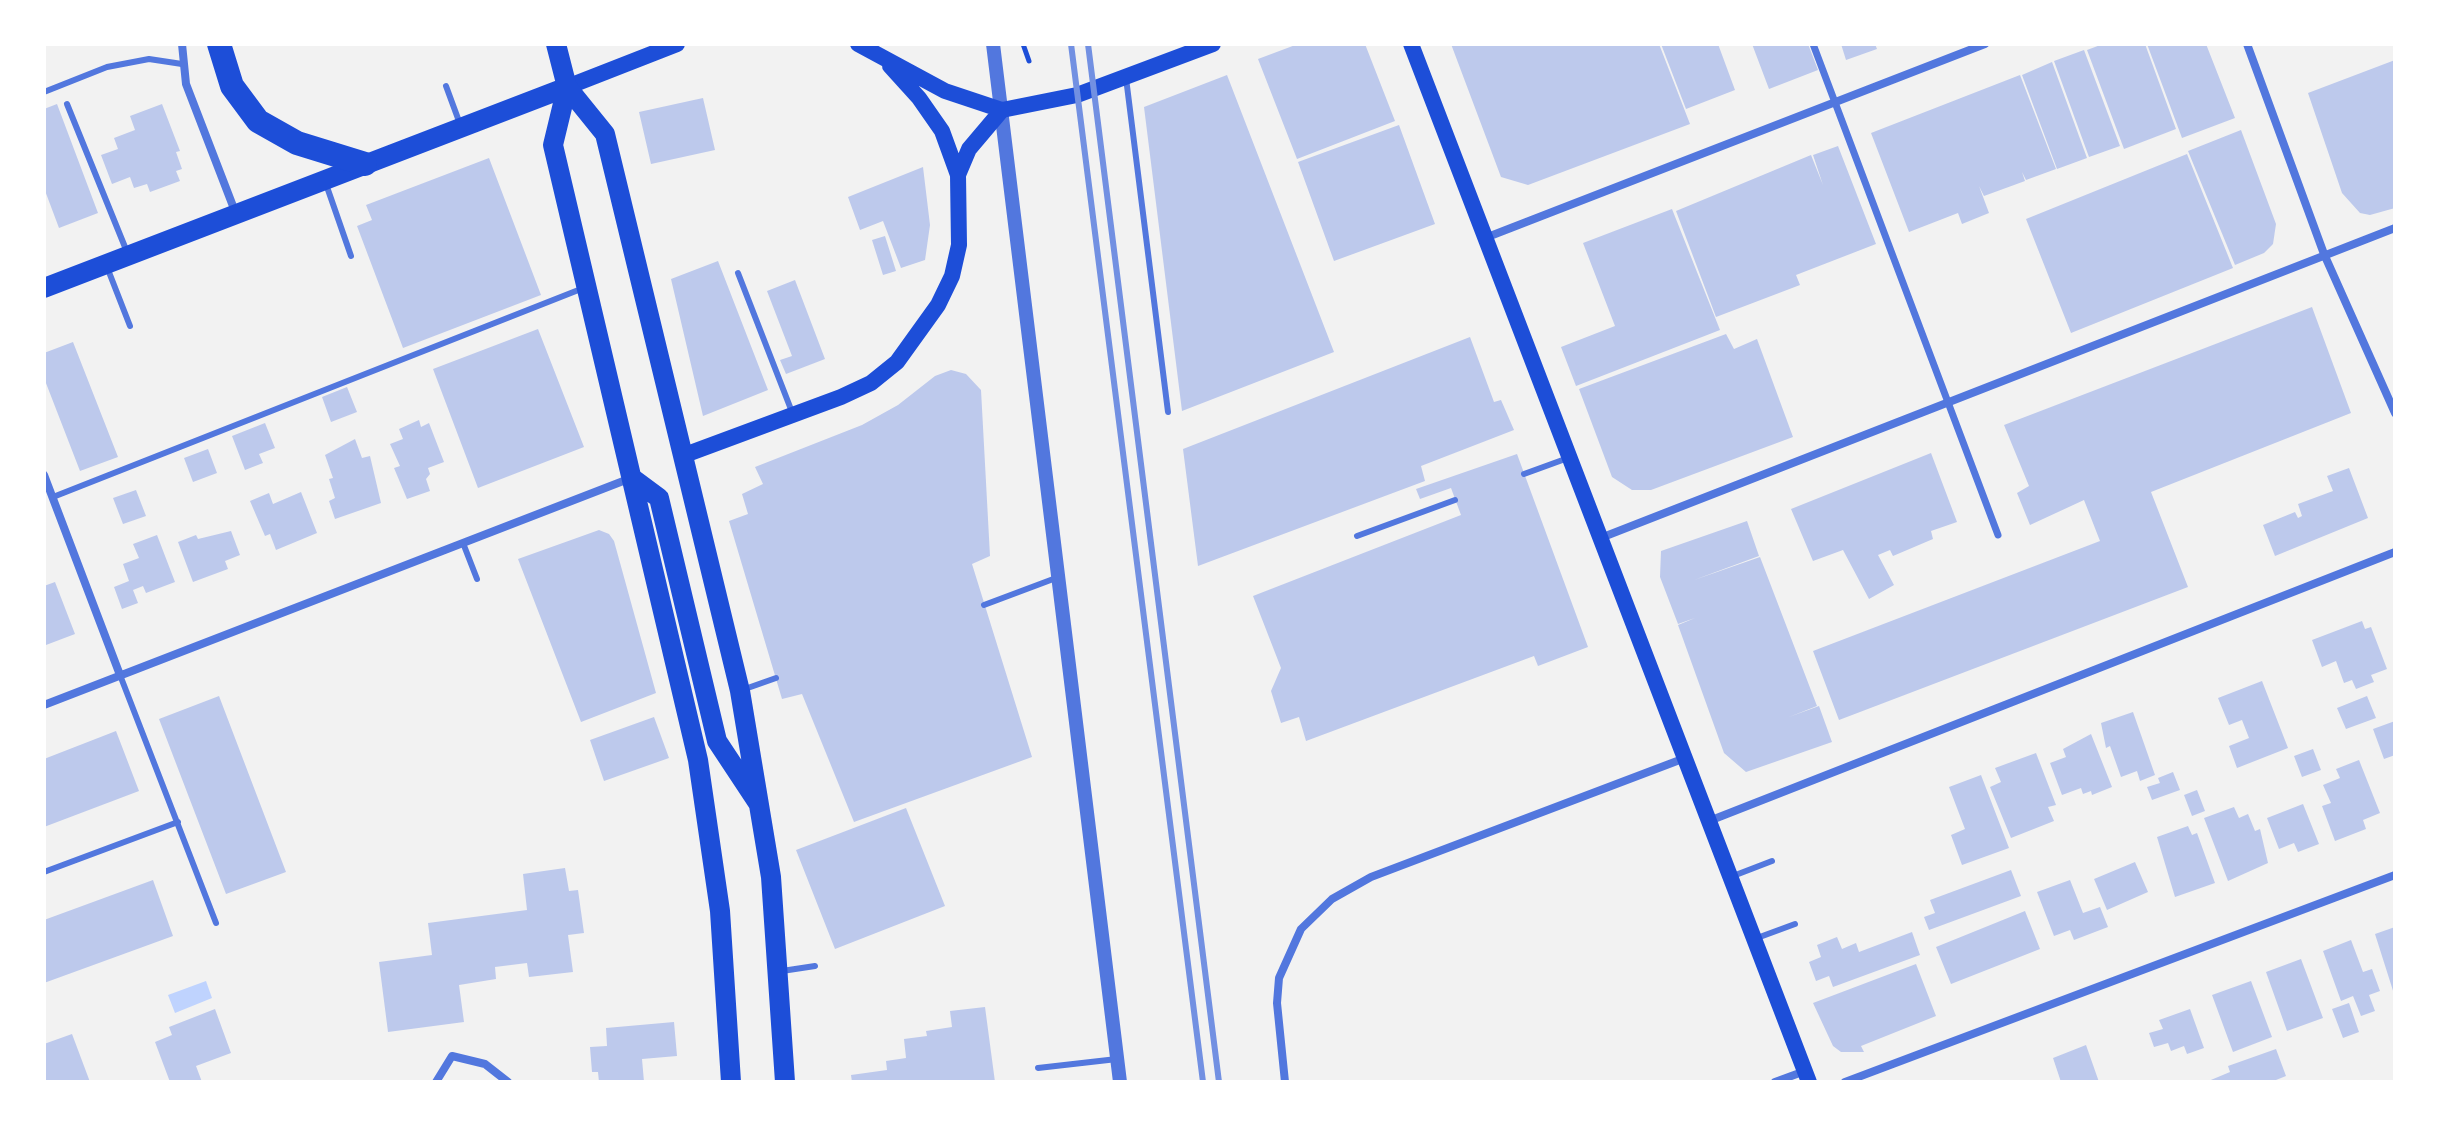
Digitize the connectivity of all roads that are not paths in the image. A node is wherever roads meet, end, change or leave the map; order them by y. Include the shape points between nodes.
1 (182, 44) edge
2 (219, 44) edge
3 (556, 44) edge
4 (677, 44) edge
5 (858, 44) edge
6 (993, 44) edge
7 (1213, 44) edge
8 (1411, 44) edge
9 (1813, 44) edge
10 (1985, 44) edge
11 (2247, 44) edge
12 (880, 56) junction
13 (182, 64) junction
14 (1126, 77) junction
15 (446, 86) dead end
16 (567, 87) junction
17 (44, 92) edge
18 (1835, 101) junction
19 (67, 104) dead end
20 (1002, 110) junction
21 (461, 128) junction
22 (365, 164) junction
23 (958, 175) junction
24 (325, 180) junction
25 (236, 214) junction
26 (2395, 228) edge
27 (1485, 238) junction
28 (2324, 254) junction
29 (128, 255) junction
30 (351, 256) dead end
31 (106, 264) junction
32 (738, 273) dead end
33 (586, 287) junction
34 (44, 288) edge
35 (130, 326) dead end
36 (1946, 402) junction
37 (1168, 412) dead end
38 (2395, 413) edge
39 (793, 415) junction
40 (682, 456) junction
41 (1568, 458) junction
42 (1524, 474) dead end
43 (44, 475) edge
44 (632, 478) junction
45 (53, 497) junction
46 (1455, 500) dead end
47 (1998, 535) dead end
48 (1357, 536) dead end
49 (1598, 539) junction
50 (463, 543) junction
51 (2395, 552) edge
52 (1056, 578) junction
53 (477, 579) dead end
54 (984, 605) dead end
55 (120, 675) junction
56 (776, 678) dead end
57 (740, 691) junction
58 (44, 705) edge
59 (1685, 758) junction
60 (762, 810) junction
61 (1709, 821) junction
62 (178, 822) junction
63 (1772, 861) dead end
64 (44, 872) edge
65 (2395, 875) edge
66 (1730, 877) junction
67 (216, 923) dead end
68 (1795, 924) dead end
69 (1754, 939) junction
70 (815, 966) dead end
71 (778, 972) junction
72 (1117, 1059) junction
73 (1038, 1068) dead end
74 (1807, 1076) edge
75 (436, 1082) edge
76 (508, 1082) edge
77 (731, 1082) edge
78 (785, 1082) edge
79 (1120, 1082) edge
80 (1285, 1082) edge
81 (1775, 1082) edge
82 (1845, 1082) edge

1 - 13 street
2 - 22 highway via 232,86 258,121 297,143
3 - 16 main road
4 - 16 main road
5 - 12 main road
6 - 20 street
7 - 14 main road
8 - 27 main road
9 - 18 street
10 - 18 street
11 - 28 street
12 - 20 main road via 945,91
12 - 23 main road via 942,131
13 - 17 lane via 149,59 107,67
13 - 25 street
14 - 20 main road via 1077,95
14 - 37 lane
15 - 21 lane
16 - 21 main road
16 - 33 main road via 553,145
16 - 40 main road via 605,134
18 - 27 street
18 - 36 street
19 - 29 lane
20 - 23 main road via 969,149
20 - 52 street
21 - 22 main road
22 - 24 main road
23 - 39 main road via 959,245 952,276 930,318 897,362 871,383
24 - 25 main road
24 - 30 lane
25 - 29 main road
26 - 28 street
27 - 41 main road
28 - 36 street
28 - 38 street
29 - 31 main road
31 - 34 main road
31 - 35 lane
32 - 39 lane
33 - 44 main road
33 - 45 lane
36 - 47 street
36 - 49 street
39 - 40 main road
40 - 57 main road
41 - 42 lane
41 - 49 main road
43 - 45 street
44 - 50 street
44 - 60 main road via 659,498 717,741
44 - 77 main road via 678,665 711,831
45 - 55 street
46 - 48 lane
49 - 59 main road
50 - 53 lane
50 - 55 street
51 - 61 street
52 - 54 lane
52 - 72 street
55 - 58 street
55 - 62 lane
56 - 57 lane
57 - 60 main road
59 - 61 main road
59 - 80 street via 1362,882 1314,914 1291,945 1279,978
60 - 71 main road
61 - 66 main road
62 - 64 lane
62 - 67 lane
63 - 66 lane
65 - 82 street
66 - 69 main road
68 - 69 lane
69 - 74 main road
70 - 71 lane
71 - 78 main road
72 - 73 lane
72 - 79 street
74 - 81 street
75 - 76 street via 452,1056 485,1064

